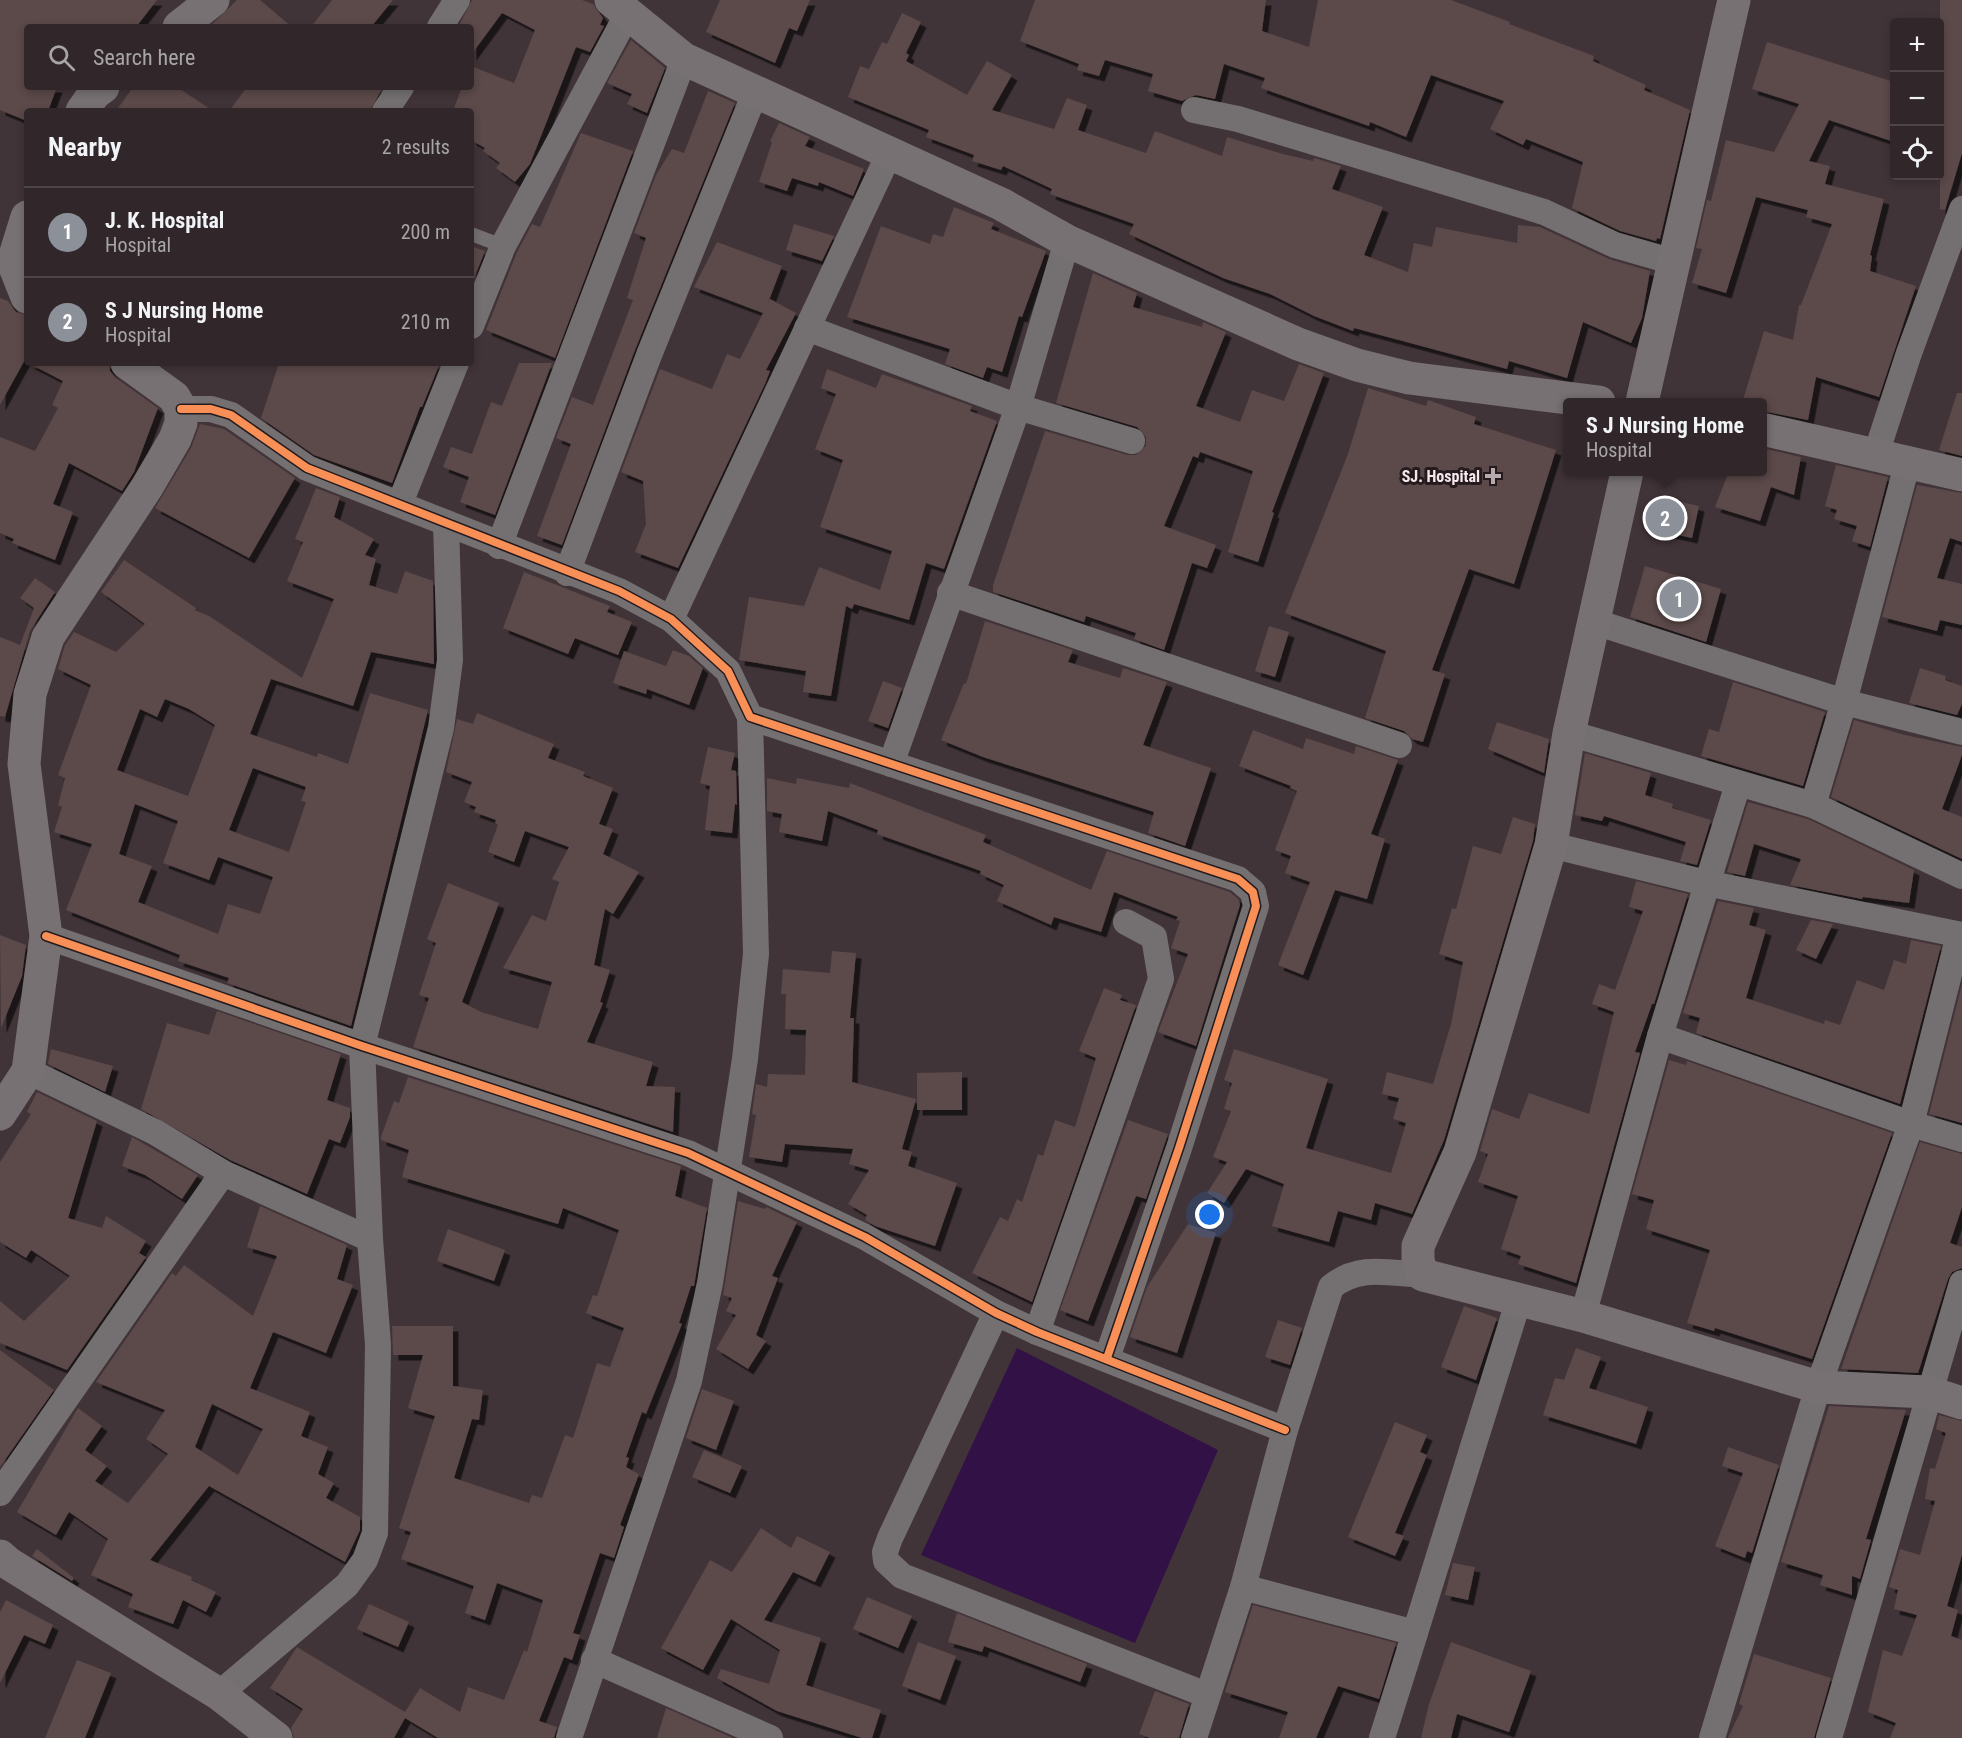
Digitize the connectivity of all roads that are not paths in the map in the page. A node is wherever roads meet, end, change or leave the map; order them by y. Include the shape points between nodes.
1 (213, 0) edge
2 (457, 0) edge
3 (1734, 0) edge
4 (619, 7) edge
5 (183, 24) edge
6 (442, 24) edge
7 (684, 59) junction
8 (99, 90) edge
9 (399, 90) edge
10 (754, 93) junction
11 (84, 108) edge
12 (387, 108) edge
13 (1194, 110) dead end
14 (889, 154) junction
15 (1962, 208) edge
16 (24, 223) edge
17 (474, 235) edge
18 (1067, 241) junction
19 (503, 246) junction
20 (7, 257) edge
21 (1674, 262) junction
22 (24, 291) edge
23 (474, 318) edge
24 (807, 328) junction
25 (132, 366) edge
26 (455, 366) edge
27 (1567, 398) edge
28 (1643, 398) edge
29 (1018, 407) junction
30 (181, 409) junction
31 (1767, 430) edge
32 (1132, 441) dead end
33 (1876, 454) junction
34 (1908, 461) junction
35 (1962, 475) edge
36 (1626, 476) edge
37 (400, 503) junction
38 (446, 523) junction
39 (499, 546) junction
40 (567, 573) junction
41 (950, 593) junction
42 (671, 619) junction
43 (1592, 621) junction
44 (1844, 702) junction
45 (750, 717) junction
46 (1962, 732) edge
47 (1569, 734) junction
48 (1399, 745) dead end
49 (891, 764) junction
50 (1738, 784) junction
51 (1813, 805) junction
52 (1551, 845) junction
53 (1962, 876) edge
54 (1706, 883) junction
55 (1126, 922) dead end
56 (1961, 935) edge
57 (46, 936) junction
58 (1660, 1036) junction
59 (362, 1046) junction
60 (28, 1071) junction
61 (0, 1114) edge
62 (1911, 1124) junction
63 (1962, 1139) edge
64 (726, 1171) junction
65 (223, 1173) junction
66 (370, 1239) junction
67 (1423, 1275) junction
68 (1962, 1283) edge
69 (1519, 1299) junction
70 (996, 1313) junction
71 (1583, 1316) junction
72 (1037, 1332) junction
73 (1107, 1358) junction
74 (1818, 1387) junction
75 (1928, 1392) junction
76 (1962, 1403) edge
77 (1285, 1430) junction
78 (0, 1493) edge
79 (0, 1556) edge
80 (1243, 1587) junction
81 (1415, 1633) junction
82 (594, 1660) junction
83 (219, 1694) junction
84 (1207, 1695) junction
85 (276, 1738) edge
86 (569, 1738) edge
87 (770, 1738) edge
88 (1194, 1738) edge
89 (1382, 1738) edge
90 (1712, 1738) edge
91 (1829, 1738) edge

1 - 5 street
2 - 6 street
3 - 21 street
4 - 7 street
4 - 19 street
7 - 10 street
7 - 39 street
8 - 11 street
9 - 12 street
10 - 14 street
10 - 40 street
13 - 21 street via 1238,119 1544,212 1615,245
14 - 18 street via 1001,204
14 - 24 street
15 - 33 street
16 - 20 street
17 - 19 lane
18 - 27 street via 1298,344 1358,365 1408,378
18 - 29 street
19 - 23 street
20 - 22 street
21 - 28 street
24 - 29 street
24 - 42 street
25 - 30 street via 165,388
26 - 37 street
29 - 32 street
29 - 41 street
30 - 37 street via 211,409 231,415 307,468
30 - 57 street via 175,439 48,637 30,694 24,764
31 - 33 street
33 - 34 street
34 - 35 street
34 - 44 street
36 - 43 street
37 - 38 street
38 - 39 street
38 - 59 street via 450,660 441,728
39 - 40 street
40 - 42 street via 620,591
41 - 48 street
41 - 49 street
42 - 45 street via 728,672
43 - 44 street
43 - 47 street
44 - 46 street
44 - 51 street
45 - 49 street
45 - 64 street via 756,954 745,1059
47 - 50 street
47 - 52 street
49 - 73 street via 1238,879 1253,892 1256,906
50 - 51 street
50 - 54 street
51 - 53 street
52 - 54 street
52 - 67 street via 1460,1152 1418,1246
54 - 56 street
54 - 58 street
55 - 72 street via 1154,937 1161,980
56 - 62 street
57 - 59 street
57 - 60 street
58 - 62 street
58 - 71 street
59 - 64 street via 688,1153
59 - 66 street
60 - 61 street
60 - 65 street via 155,1132
62 - 63 street
62 - 74 street
64 - 70 street via 865,1236
64 - 82 street via 710,1283 689,1381
65 - 66 street
65 - 78 street
66 - 83 street via 378,1345 375,1533 365,1560 347,1585
67 - 69 street
67 - 77 street via 1361,1272 1345,1275 1331,1287
68 - 75 street
69 - 71 street
69 - 81 street
70 - 72 street
70 - 84 street via 890,1538 886,1561 902,1576
71 - 74 street
72 - 73 street
73 - 77 street
74 - 75 street
74 - 90 street
75 - 76 street
75 - 91 street
77 - 80 street
79 - 83 street
80 - 81 street
80 - 84 street
81 - 89 street
82 - 86 street
82 - 87 street
83 - 85 street
84 - 88 street

